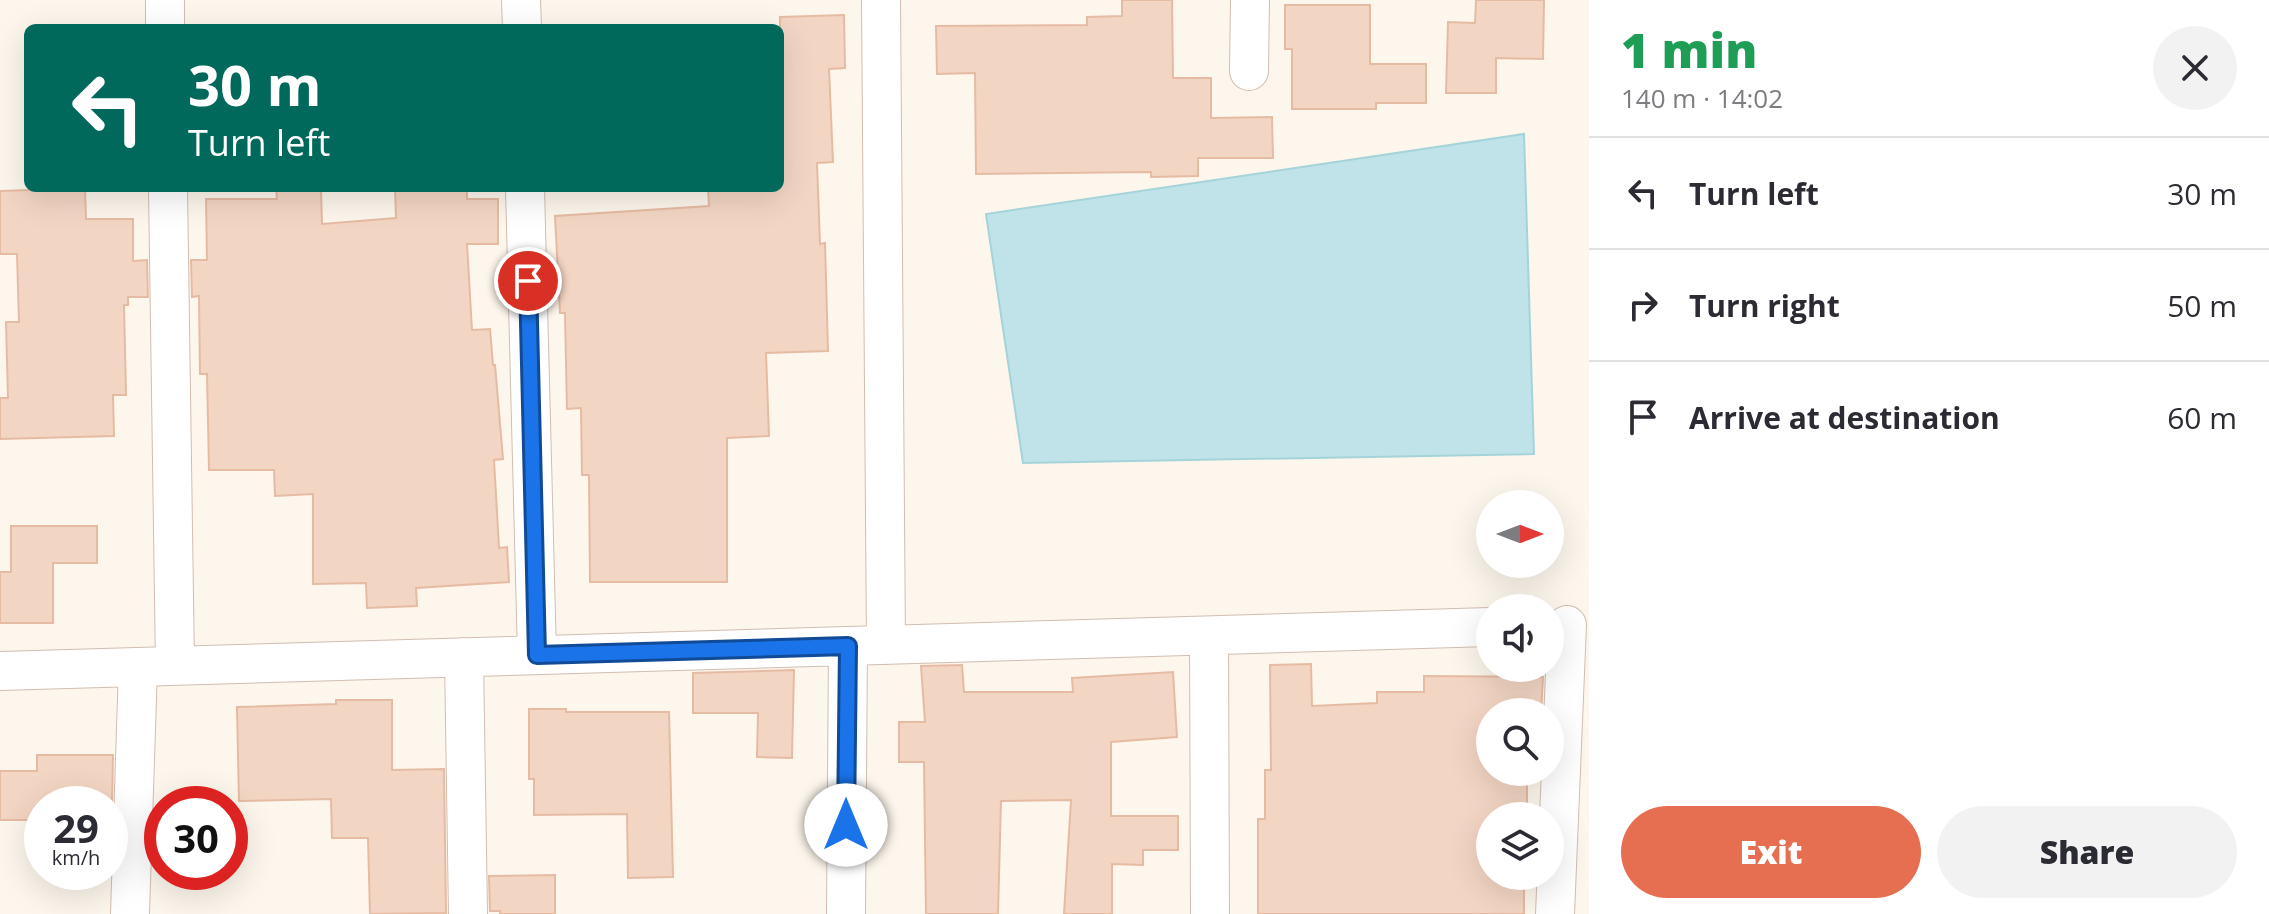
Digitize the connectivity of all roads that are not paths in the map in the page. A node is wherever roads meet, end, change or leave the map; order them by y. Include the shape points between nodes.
1 (165, 0) edge
2 (521, 0) edge
3 (881, 0) edge
4 (1250, 0) edge
5 (165, 24) edge
6 (522, 24) edge
7 (1249, 71) dead end
8 (168, 192) edge
9 (525, 192) edge
10 (1569, 625) edge
11 (1476, 627) edge
12 (1209, 636) junction
13 (886, 645) junction
14 (848, 646) junction
15 (537, 655) junction
16 (464, 657) junction
17 (156, 666) junction
18 (0, 671) edge
19 (130, 914) edge
20 (468, 914) edge
21 (846, 914) edge
22 (1210, 914) edge
23 (1555, 914) edge

1 - 5 street
2 - 6 street
3 - 13 street
4 - 7 street
8 - 17 street
9 - 15 street
10 - 23 street
11 - 12 street
12 - 13 street
12 - 22 street
13 - 14 street
14 - 15 street
14 - 21 street
15 - 16 street
16 - 17 street
16 - 20 street
17 - 18 street
17 - 19 street

